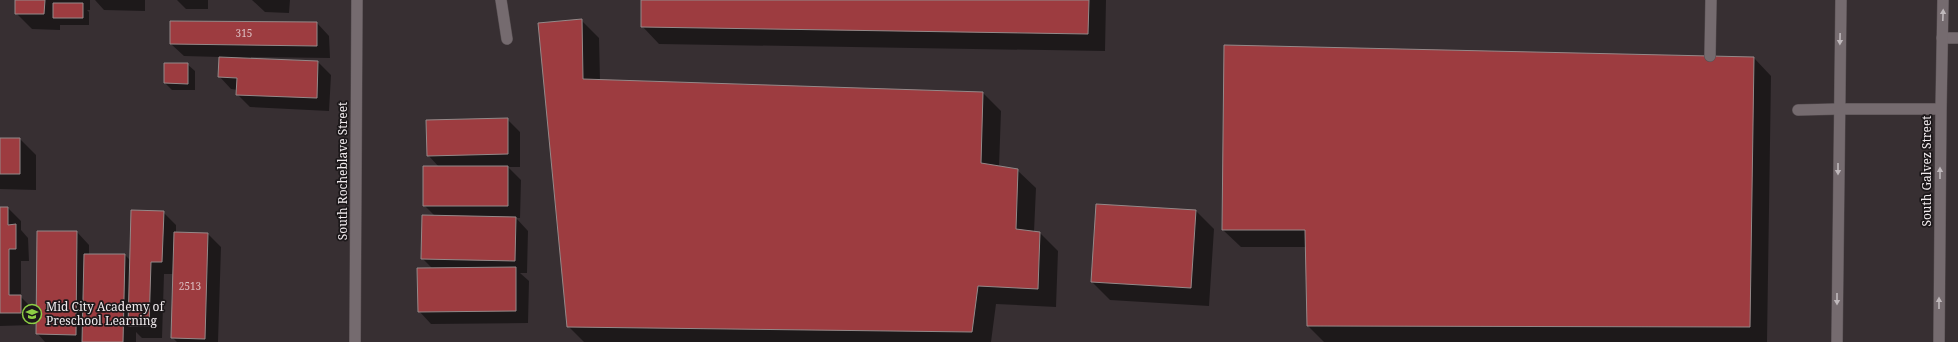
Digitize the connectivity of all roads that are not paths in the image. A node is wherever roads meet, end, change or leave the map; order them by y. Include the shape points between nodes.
1 (357, 0) edge
2 (501, 0) edge
3 (1711, 0) edge
4 (1841, 0) edge
5 (1943, 0) edge
6 (1942, 38) junction
7 (1958, 38) edge
8 (508, 39) dead end
9 (1710, 56) dead end
10 (1838, 109) junction
11 (1940, 109) junction
12 (1798, 110) dead end
13 (355, 342) edge
14 (1837, 342) edge
15 (1939, 342) edge

1 - 13 street, South Rocheblave Street
2 - 8 street
3 - 9 street
4 -> 10 street
6 -> 5 street, South Galvez Street
6 - 7 street
6 - 11 street, South Galvez Street
10 - 11 street
10 - 12 street
10 -> 14 street
15 -> 11 street, South Galvez Street

